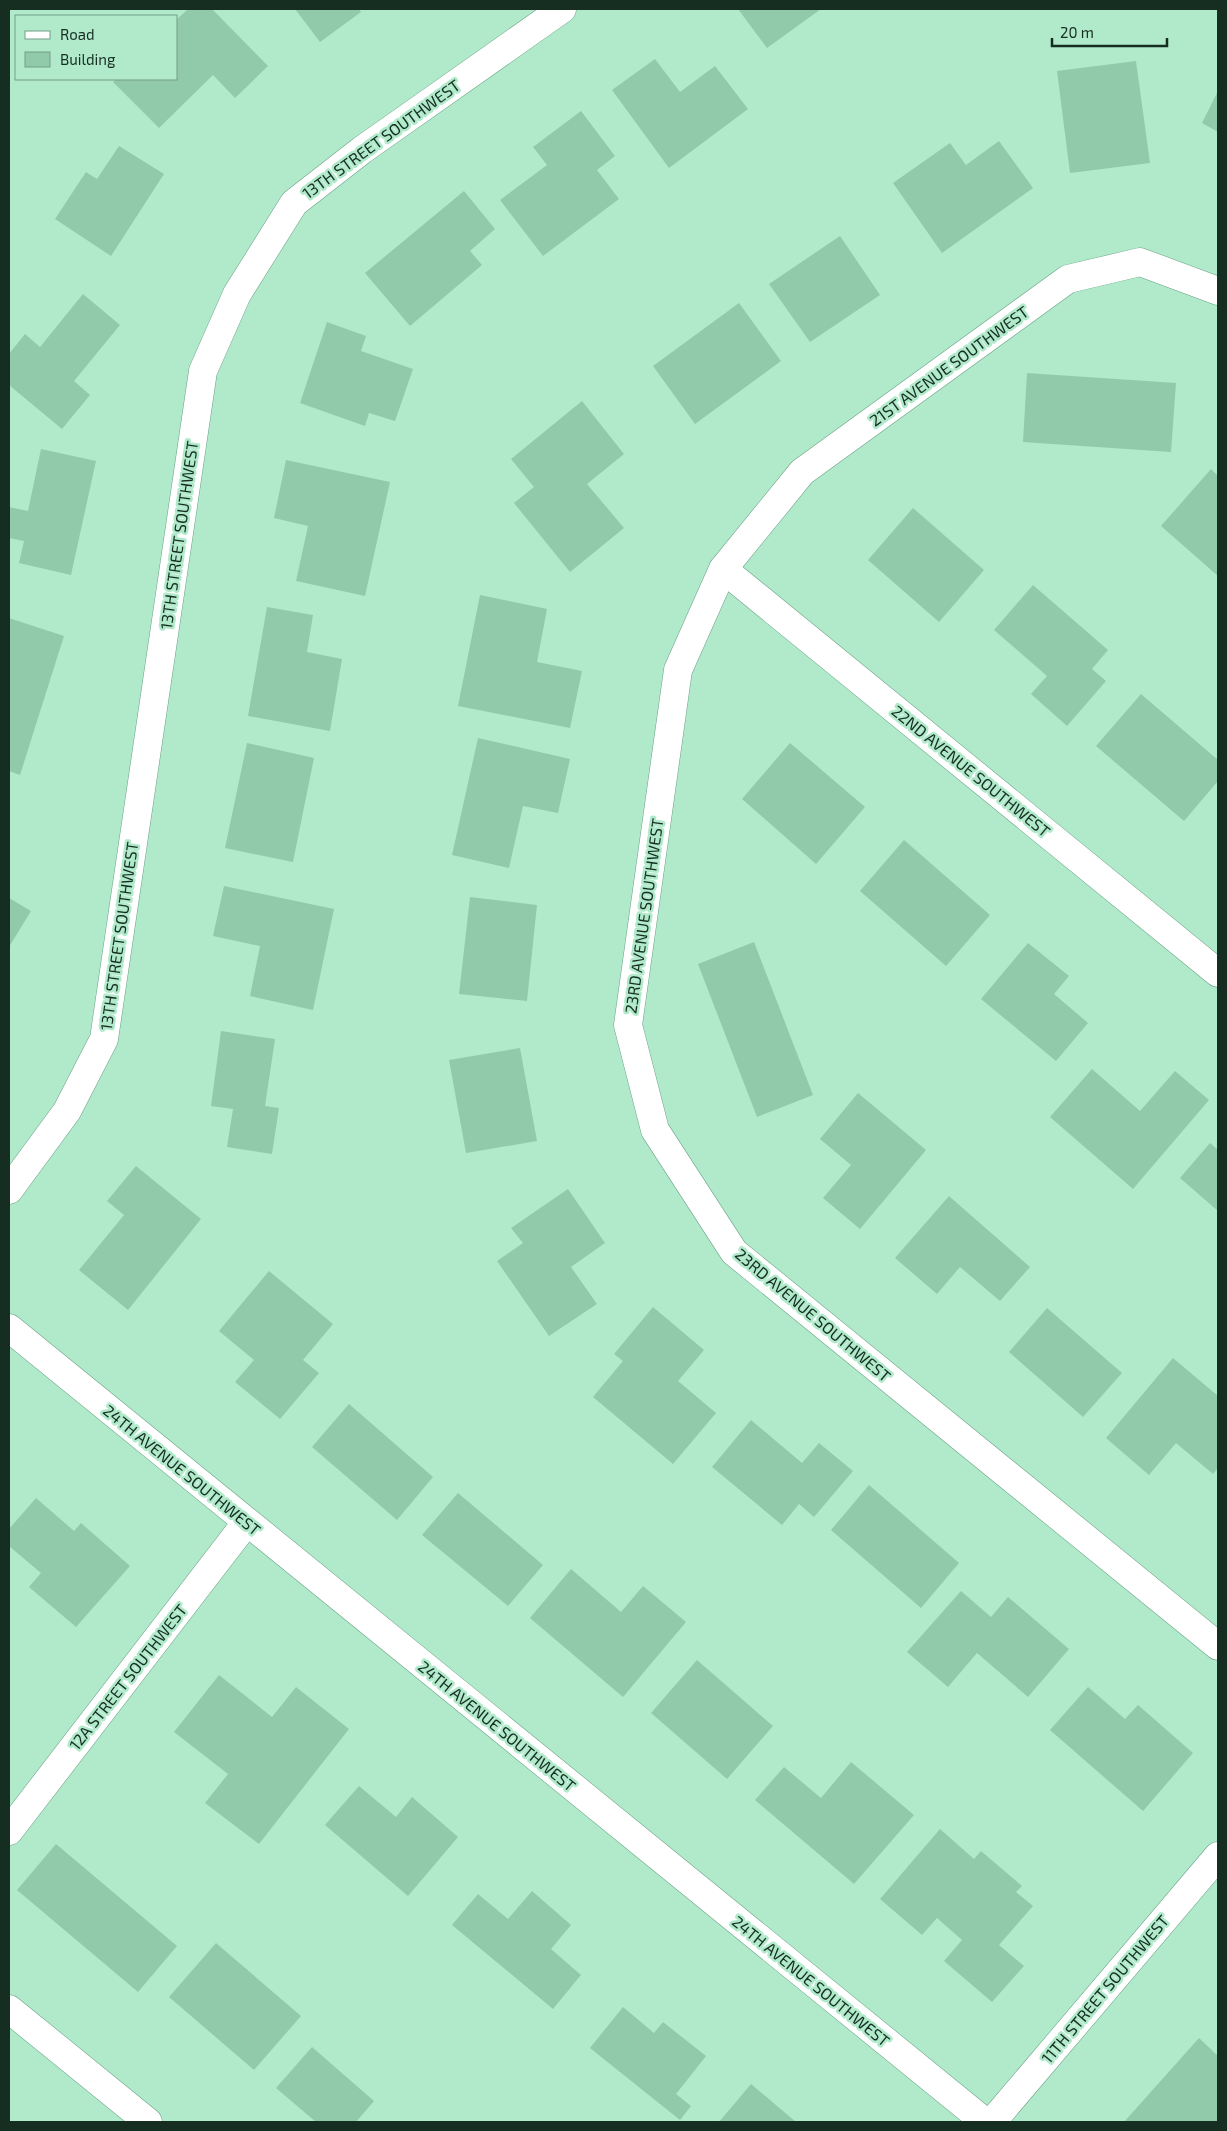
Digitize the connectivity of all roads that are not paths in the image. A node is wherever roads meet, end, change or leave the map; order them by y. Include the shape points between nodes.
1 (562, 9) edge
2 (1218, 291) edge
3 (723, 569) junction
4 (1218, 973) edge
5 (9, 1190) edge
6 (9, 1328) edge
7 (246, 1523) junction
8 (1218, 1646) edge
9 (9, 1831) edge
10 (1218, 1856) edge
11 (9, 2009) edge
12 (148, 2122) edge
13 (985, 2122) edge
14 (992, 2122) edge

1 - 5 street, 13TH STREET SOUTHWEST via 362,150 294,203 237,294 203,371 104,1039 67,1111
2 - 3 street, 21ST AVENUE SOUTHWEST via 1140,262 1068,279 802,472
3 - 4 street, 22ND AVENUE SOUTHWEST
3 - 8 street, 23RD AVENUE SOUTHWEST via 678,670 628,1025 654,1130 734,1252
6 - 7 street, 24TH AVENUE SOUTHWEST
7 - 9 street, 12A STREET SOUTHWEST
7 - 13 street, 24TH AVENUE SOUTHWEST
10 - 14 street, 11TH STREET SOUTHWEST
11 - 12 street

